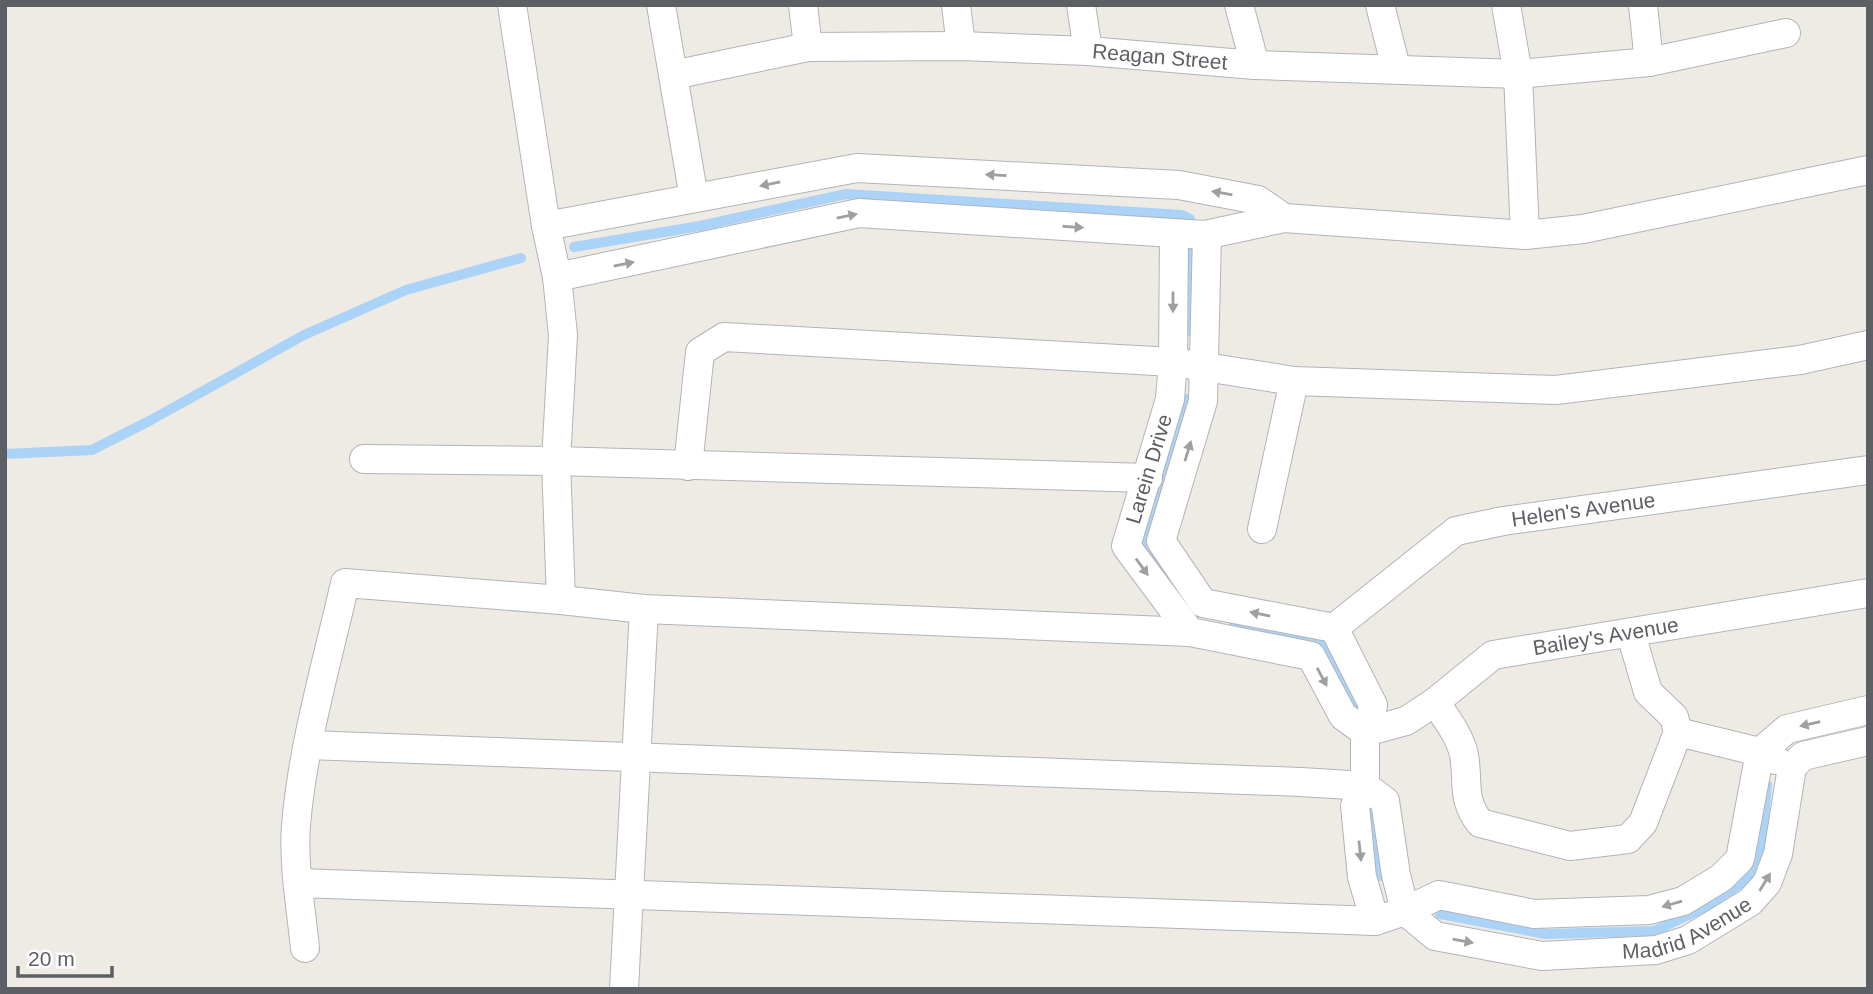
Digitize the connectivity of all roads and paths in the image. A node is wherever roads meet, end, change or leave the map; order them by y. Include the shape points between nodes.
1 (512, 5) edge
2 (661, 5) edge
3 (803, 5) edge
4 (956, 5) edge
5 (1081, 5) edge
6 (1240, 5) edge
7 (1380, 5) edge
8 (1506, 5) edge
9 (1643, 5) edge
10 (1786, 33) dead end
11 (961, 46) junction
12 (808, 47) junction
13 (1088, 51) junction
14 (1649, 62) junction
15 (1255, 65) junction
16 (1396, 68) junction
17 (1518, 74) junction
18 (673, 75) junction
19 (1868, 170) edge
20 (694, 198) junction
21 (1283, 218) junction
22 (546, 226) junction
23 (1175, 234) junction
24 (1206, 235) junction
25 (1525, 235) junction
26 (557, 277) junction
27 (1868, 345) edge
28 (1173, 362) junction
29 (1206, 368) junction
30 (1294, 381) junction
31 (364, 459) dead end
32 (556, 461) junction
33 (688, 466) junction
34 (1868, 470) edge
35 (1148, 478) junction
36 (1262, 529) dead end
37 (1868, 593) edge
38 (561, 600) junction
39 (644, 609) junction
40 (1334, 628) junction
41 (1190, 632) junction
42 (1631, 634) junction
43 (1435, 702) junction
44 (1868, 710) edge
45 (1364, 732) junction
46 (1678, 732) junction
47 (1868, 741) edge
48 (307, 745) junction
49 (1759, 752) junction
50 (635, 757) junction
51 (1792, 767) junction
52 (1365, 786) junction
53 (299, 883) junction
54 (628, 896) junction
55 (1405, 911) junction
56 (1375, 921) junction
57 (305, 948) dead end
58 (624, 989) edge

1 - 22 street
2 - 18 street
3 - 12 street
4 - 11 street
5 - 13 street
6 - 15 street
7 - 16 street
8 - 17 street
9 - 14 street
10 - 14 street, Reagan Street
11 - 12 street, Reagan Street
11 - 13 street, Reagan Street
12 - 18 street, Reagan Street
13 - 15 street, Reagan Street
14 - 17 street, Reagan Street
15 - 16 street, Reagan Street
16 - 17 street, Reagan Street
17 - 25 street
18 - 20 street
19 - 25 street via 1583,229
21 -> 20 street via 1258,200 1180,186 857,167
20 - 22 street
21 - 24 street
21 - 25 street
22 - 26 street
23 - 24 street
26 -> 23 street via 859,213
23 -> 28 street, Larein Drive
24 - 29 street, Larein Drive
26 - 32 street via 563,335
27 - 30 street via 1800,360 1556,390
28 - 29 street
28 - 33 street via 724,337 700,352
28 - 35 street, Larein Drive via 1170,399
29 - 30 street
40 -> 29 street, Larein Drive via 1203,603 1161,541 1203,401
30 - 36 street
31 - 32 street
32 - 33 street
32 - 38 street
33 - 35 street
34 - 40 street, Helen's Avenue via 1457,531
35 -> 41 street, Larein Drive via 1126,546
37 - 42 street, Bailey's Avenue
38 - 39 street
38 - 48 street via 345,583
39 - 41 street
39 - 50 street
40 - 45 street via 1373,705
41 -> 45 street via 1311,656 1343,716
42 - 43 street, Bailey's Avenue via 1493,655
42 - 46 street via 1648,692 1674,717
43 - 45 street, Bailey's Avenue via 1406,721
43 - 46 street via 1464,753 1469,808 1480,823 1570,846 1628,839 1643,823
44 -> 49 street via 1787,729
45 - 52 street
46 - 49 street
47 - 51 street via 1804,756
48 - 50 street
48 - 53 street via 296,827
49 - 51 street
49 -> 55 street via 1740,859 1721,878 1683,901 1649,910 1534,914 1439,895
50 - 52 street
50 - 54 street
55 -> 51 street, Madrid Avenue via 1436,936 1542,956 1656,950 1688,940 1750,902 1767,883 1778,854
52 - 55 street via 1385,801
52 -> 56 street via 1355,806 1362,877
53 - 54 street
53 - 57 street
54 - 56 street
54 - 58 street
55 - 56 street

